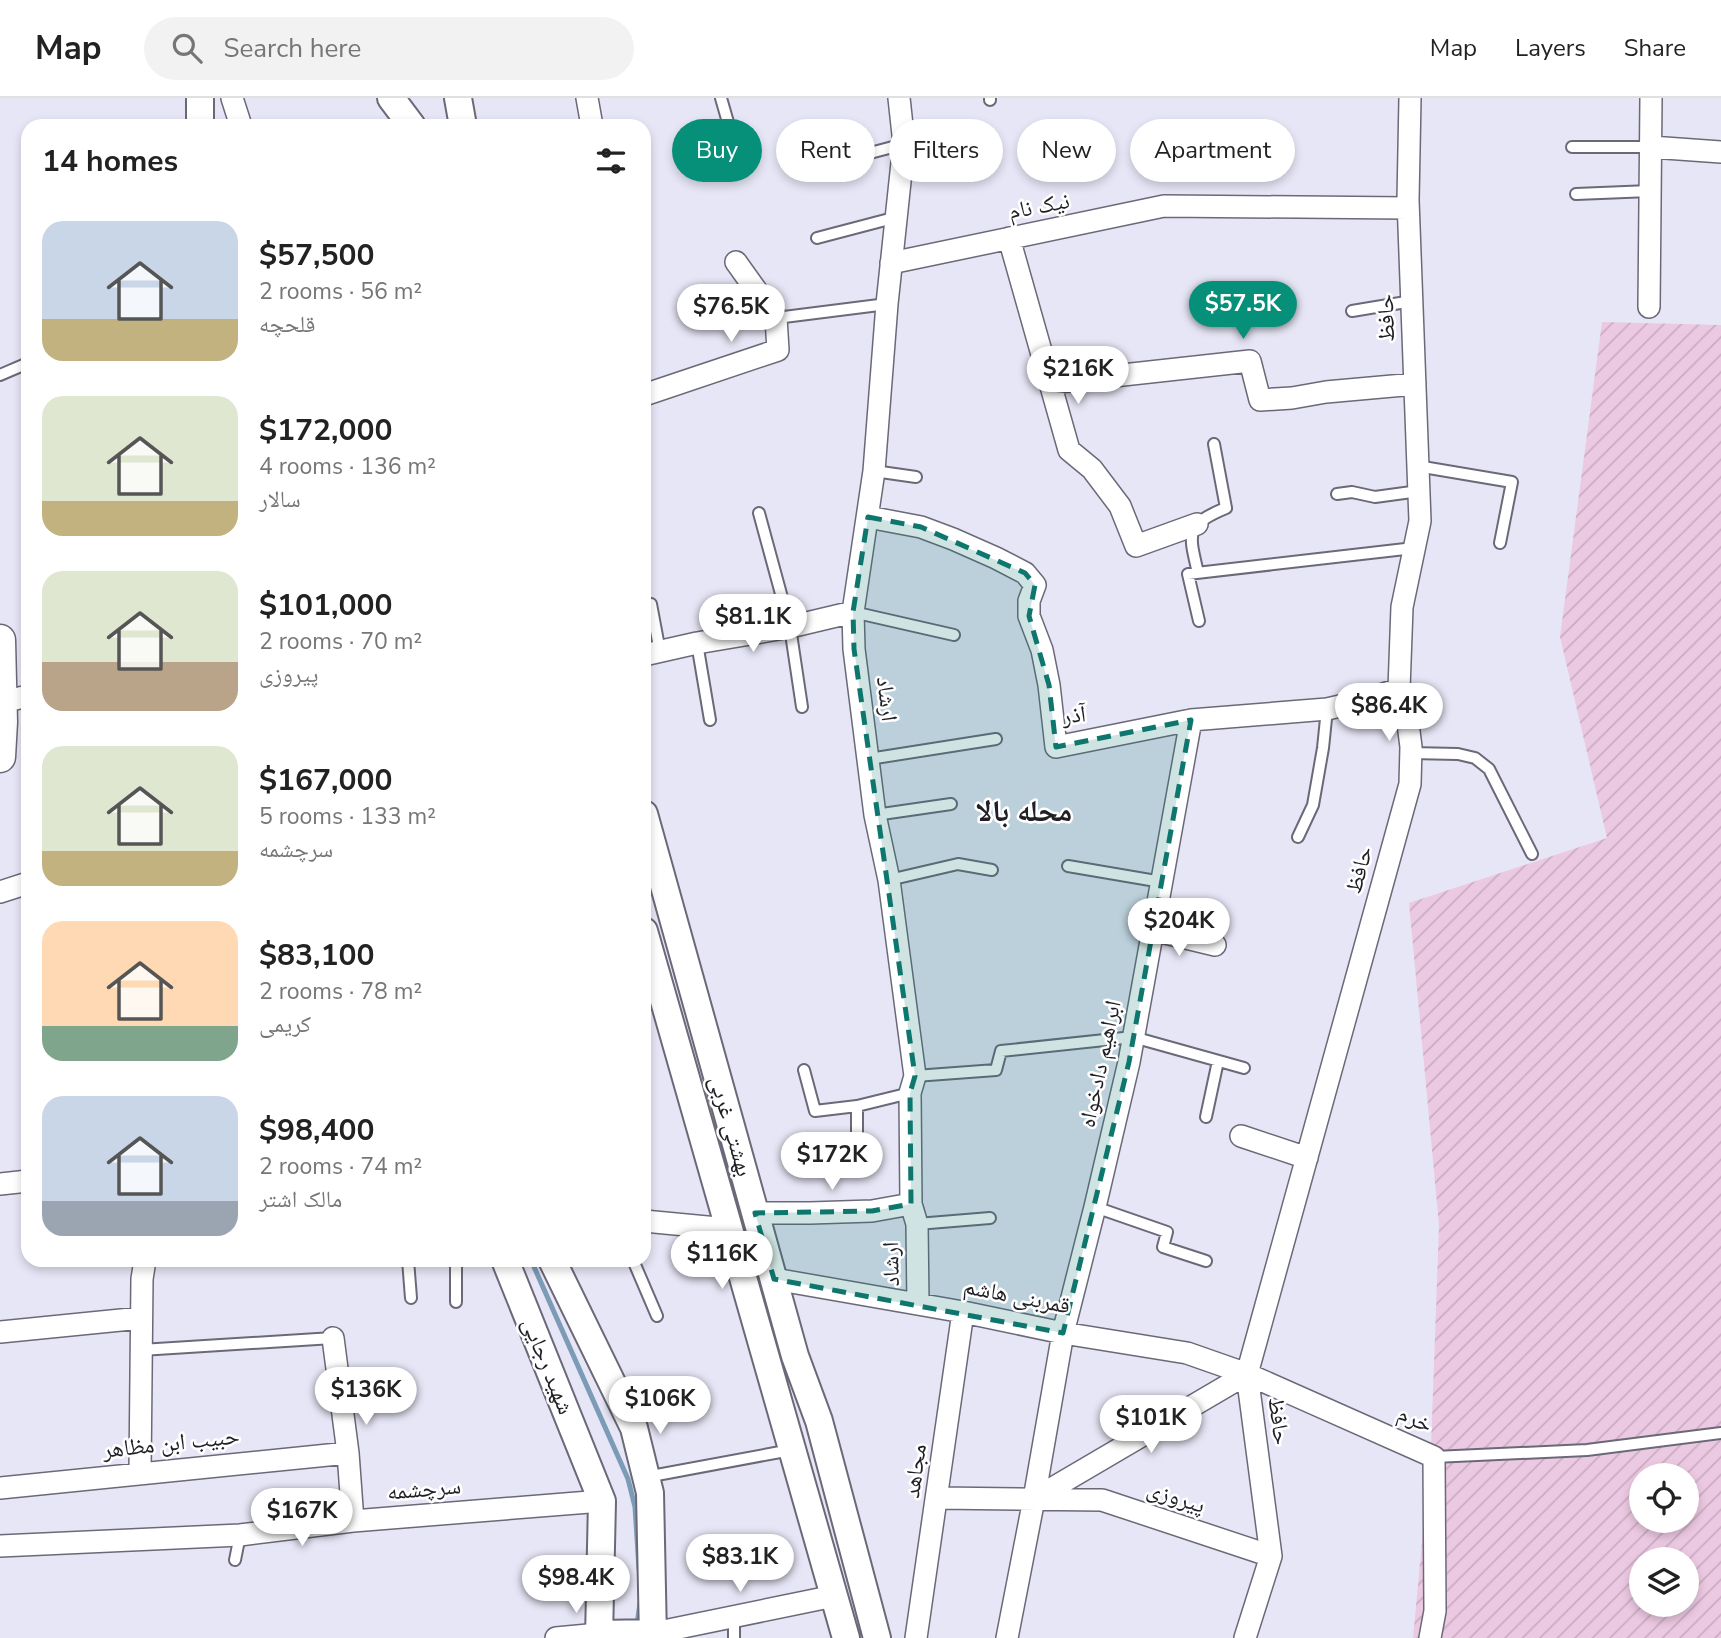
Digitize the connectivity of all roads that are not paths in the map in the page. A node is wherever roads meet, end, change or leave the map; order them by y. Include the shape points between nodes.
1 (200, 98) edge
2 (232, 98) edge
3 (391, 98) edge
4 (458, 98) edge
5 (587, 98) edge
6 (720, 98) edge
7 (899, 98) edge
8 (1410, 98) edge
9 (1651, 98) edge
10 (200, 119) edge
11 (239, 119) edge
12 (407, 119) edge
13 (462, 119) edge
14 (591, 119) edge
15 (726, 119) edge
16 (901, 119) edge
17 (1572, 147) dead end
18 (1651, 147) junction
19 (1721, 152) edge
20 (900, 182) edge
21 (1650, 191) junction
22 (1576, 194) dead end
23 (1408, 208) junction
24 (897, 218) junction
25 (817, 238) dead end
26 (1009, 238) junction
27 (736, 262) dead end
28 (891, 263) junction
29 (1412, 301) junction
30 (887, 304) junction
31 (1649, 307) dead end
32 (1352, 311) dead end
33 (776, 318) junction
34 (21, 366) edge
35 (0, 375) edge
36 (1050, 383) junction
37 (1415, 384) junction
38 (651, 393) edge
39 (1214, 444) dead end
40 (1418, 466) junction
41 (874, 471) junction
42 (916, 477) dead end
43 (1419, 491) junction
44 (1337, 494) dead end
45 (759, 513) dead end
46 (868, 517) junction
47 (1197, 524) junction
48 (1500, 543) dead end
49 (1414, 548) junction
50 (1198, 573) junction
51 (651, 604) dead end
52 (853, 612) junction
53 (1199, 621) dead end
54 (790, 626) junction
55 (954, 635) dead end
56 (0, 640) edge
57 (697, 642) junction
58 (652, 653) edge
59 (1399, 689) junction
60 (15, 699) edge
61 (802, 707) dead end
62 (1327, 709) junction
63 (710, 720) dead end
64 (1191, 720) junction
65 (996, 739) dead end
66 (1411, 753) junction
67 (0, 757) edge
68 (869, 759) junction
69 (951, 804) dead end
70 (875, 815) junction
71 (1298, 837) dead end
72 (651, 839) edge
73 (1532, 855) dead end
74 (1068, 866) dead end
75 (992, 870) dead end
76 (889, 880) junction
77 (1161, 883) junction
78 (21, 885) edge
79 (0, 892) edge
80 (1153, 930) junction
81 (1215, 945) dead end
82 (651, 956) edge
83 (704, 1028) junction
84 (674, 1037) junction
85 (1133, 1037) junction
86 (1218, 1060) junction
87 (1244, 1068) dead end
88 (804, 1070) dead end
89 (912, 1085) junction
90 (857, 1106) junction
91 (1206, 1117) dead end
92 (1241, 1136) dead end
93 (858, 1147) dead end
94 (1307, 1158) junction
95 (21, 1182) edge
96 (0, 1185) edge
97 (1095, 1207) junction
98 (755, 1213) junction
99 (914, 1214) junction
100 (990, 1218) dead end
101 (651, 1223) edge
102 (728, 1229) junction
103 (1206, 1261) dead end
104 (144, 1267) edge
105 (409, 1267) edge
106 (456, 1267) edge
107 (508, 1267) edge
108 (555, 1267) edge
109 (636, 1267) edge
110 (774, 1279) junction
111 (411, 1298) dead end
112 (456, 1302) dead end
113 (918, 1304) junction
114 (963, 1312) junction
115 (657, 1317) dead end
116 (141, 1318) junction
117 (0, 1332) edge
118 (1063, 1333) junction
119 (333, 1338) joint
120 (141, 1350) junction
121 (1247, 1374) junction
122 (1721, 1433) edge
123 (791, 1450) junction
124 (348, 1453) junction
125 (1434, 1457) junction
126 (140, 1472) junction
127 (646, 1477) junction
128 (0, 1488) edge
129 (937, 1498) junction
130 (1034, 1499) junction
131 (602, 1501) junction
132 (352, 1521) junction
133 (240, 1535) junction
134 (0, 1546) edge
135 (1271, 1556) junction
136 (235, 1560) dead end
137 (834, 1596) junction
138 (734, 1627) edge
139 (599, 1636) edge
140 (654, 1636) edge
141 (556, 1638) edge
142 (846, 1638) edge
143 (877, 1638) edge
144 (916, 1638) edge
145 (1007, 1638) edge
146 (1245, 1638) edge
147 (1430, 1638) edge

1 - 10 street
2 - 11 street
3 - 12 street
4 - 13 street
5 - 14 street
6 - 15 lane
7 - 16 street, ارشاد
8 - 23 street, حافظ
9 - 18 street
17 - 18 lane
18 - 19 street
18 - 21 street
20 - 24 street, ارشاد
21 - 22 lane
21 - 31 street
23 - 26 street, نیک نام via 1164,206
23 - 29 street, حافظ
24 - 25 lane
24 - 28 street, ارشاد
26 - 28 street, نیک نام
26 - 36 street
27 - 33 street
28 - 30 street, ارشاد
29 - 32 lane
29 - 37 street, حافظ
30 - 33 lane
30 - 41 street, ارشاد
33 - 38 street via 778,350
34 - 35 lane
36 - 37 street via 1250,361 1260,400
36 - 47 street via 1069,450 1092,469 1120,506 1136,546
37 - 40 street, حافظ
39 - 47 lane via 1226,508
40 - 43 street, حافظ
40 - 48 lane via 1512,482
41 - 42 lane
41 - 46 street, ارشاد
43 - 44 lane via 1375,497
43 - 49 street, حافظ via 1420,521
45 - 54 lane
46 - 52 street, ارشاد
46 - 64 street, آذر via 920,527 953,540 1025,573 1035,585 1029,616 1042,650 1056,747
47 - 50 lane via 1191,535
49 - 50 lane
49 - 59 street, حافظ via 1402,607
50 - 53 lane via 1188,574
51 - 58 lane
52 - 54 street
52 - 55 lane
52 - 68 street, ارشاد
54 - 57 street
54 - 61 lane
56 - 60 main road
57 - 58 street
57 - 63 lane
59 - 62 street, آذر
59 - 66 street, حافظ
60 - 67 main road
62 - 64 street, آذر
62 - 71 lane via 1313,805
64 - 77 street, ابراهیم دادخواه
65 - 68 lane
66 - 73 lane via 1458,754 1475,758 1489,769
66 - 94 street, حافظ via 1410,784
68 - 70 street, ارشاد
69 - 70 lane
70 - 76 street, ارشاد
72 - 83 street, بهشتی غربی
74 - 77 lane
75 - 76 lane via 958,863
76 - 89 street, ارشاد
77 - 80 street, ابراهیم دادخواه
78 - 79 street
80 - 81 street
80 - 85 street, ابراهیم دادخواه
82 - 84 street, بهشتی غربی
83 - 84 street
83 - 98 street, بهشتی غربی
84 - 102 street, بهشتی غربی
85 - 86 lane
85 - 89 lane via 1001,1051 996,1070
85 - 97 street, ابراهیم دادخواه
86 - 87 lane
86 - 91 lane
88 - 90 lane via 814,1111
89 - 90 lane
89 - 99 street, ارشاد
90 - 93 lane
92 - 94 street
94 - 121 street, حافظ
95 - 96 street
97 - 103 lane via 1167,1233 1163,1247
97 - 118 street, ابراهیم دادخواه
98 - 99 street
98 - 110 street, بهشتی غربی
99 - 100 lane
99 - 113 street, ارشاد
101 - 102 street
102 - 123 street, بهشتی غربی
104 - 116 street
105 - 111 lane
106 - 112 lane
107 - 131 street, شهید رجایی
108 - 127 street via 634,1428
109 - 115 lane
110 - 113 street, قمربنی هاشم
110 - 143 street, بهشتی غربی via 819,1421
113 - 114 street, قمربنی هاشم
114 - 118 street, قمربنی هاشم
114 - 129 street, مجاهد
116 - 117 street
116 - 120 street
118 - 121 street, قمربنی هاشم via 1187,1353
118 - 130 street, ابراهیم دادخواه
119 - 120 lane
119 - 124 street
120 - 126 street
121 - 125 street, خرم
121 - 130 street
121 - 135 street, حافظ
122 - 125 lane via 1587,1450
123 - 127 lane
123 - 137 street, بهشتی غربی
124 - 126 street, حبیب ابن مظاهر
124 - 132 street
125 - 147 street, خرم via 1435,1611
126 - 128 street, حبیب ابن مظاهر
127 - 140 street
129 - 130 street, پیروزی
129 - 144 street, مجاهد
130 - 135 street, پیروزی via 1102,1500
130 - 145 street, ابراهیم دادخواه
131 - 132 street, سرچشمه
131 - 139 street, شهید رجایی
132 - 133 street, سرچشمه
133 - 134 street, سرچشمه
133 - 136 lane
135 - 146 street, حافظ
137 - 138 street
137 - 142 street, بهشتی غربی
138 - 140 street
139 - 140 street
139 - 141 street

